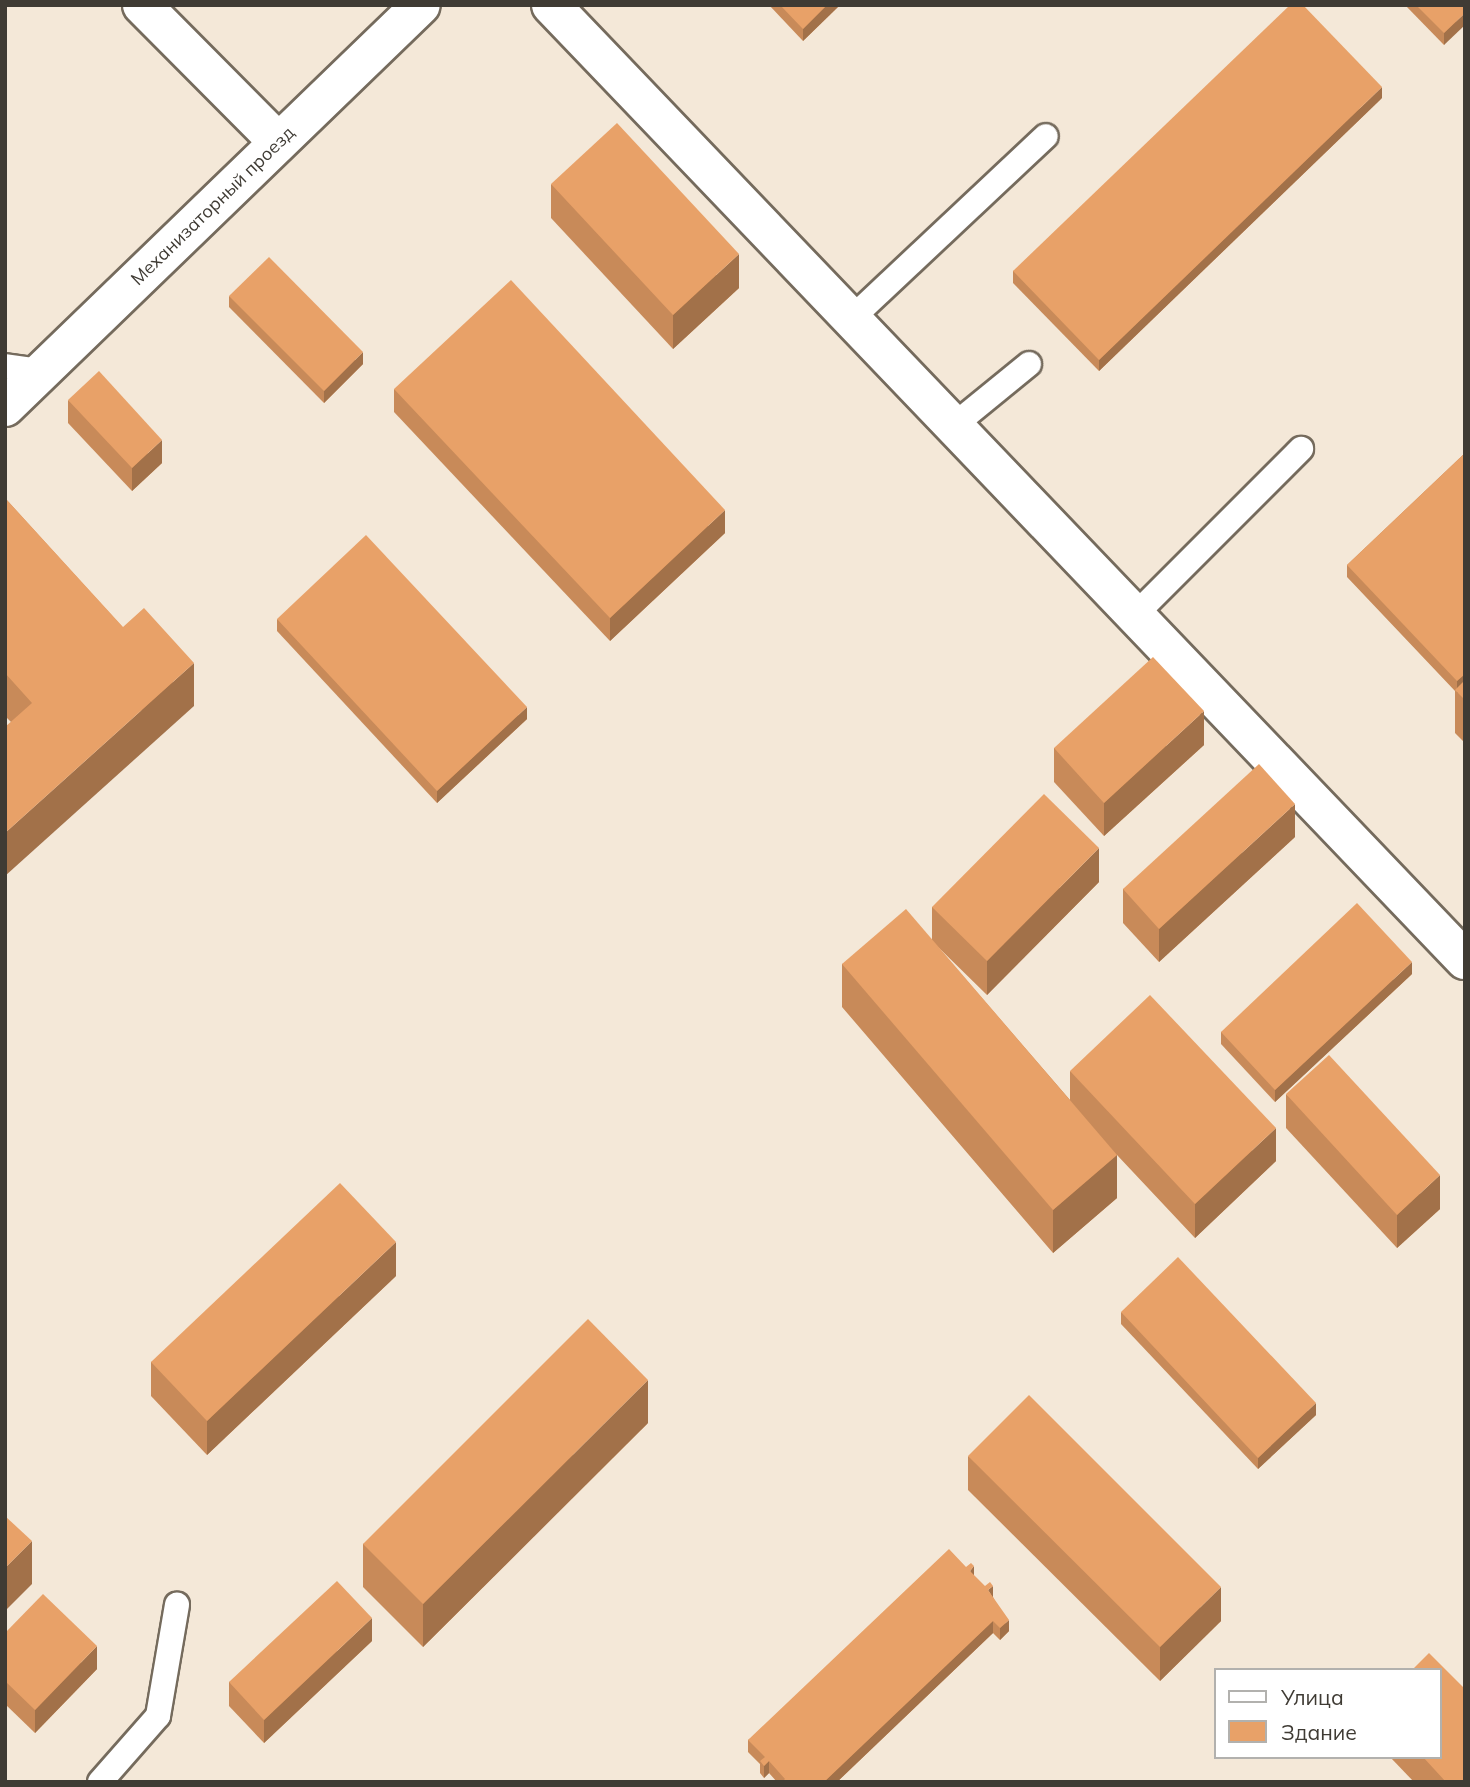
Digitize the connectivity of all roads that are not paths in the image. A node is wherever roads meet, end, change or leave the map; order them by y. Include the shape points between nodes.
1 (142, 5) edge
2 (421, 5) edge
3 (551, 5) edge
4 (1046, 136) dead end
5 (278, 142) junction
6 (850, 319) junction
7 (1029, 364) dead end
8 (5, 366) edge
9 (42, 371) junction
10 (5, 407) edge
11 (953, 426) junction
12 (1301, 449) dead end
13 (1135, 615) junction
14 (1465, 960) edge
15 (177, 1605) dead end
16 (100, 1782) edge

1 - 5 street
2 - 5 street, Механизаторный проезд
3 - 6 street
4 - 6 lane
5 - 9 street, Механизаторный проезд
6 - 11 street
7 - 11 lane
8 - 9 lane
9 - 10 street, Механизаторный проезд
11 - 13 street
12 - 13 lane
13 - 14 street
15 - 16 lane via 158,1716

